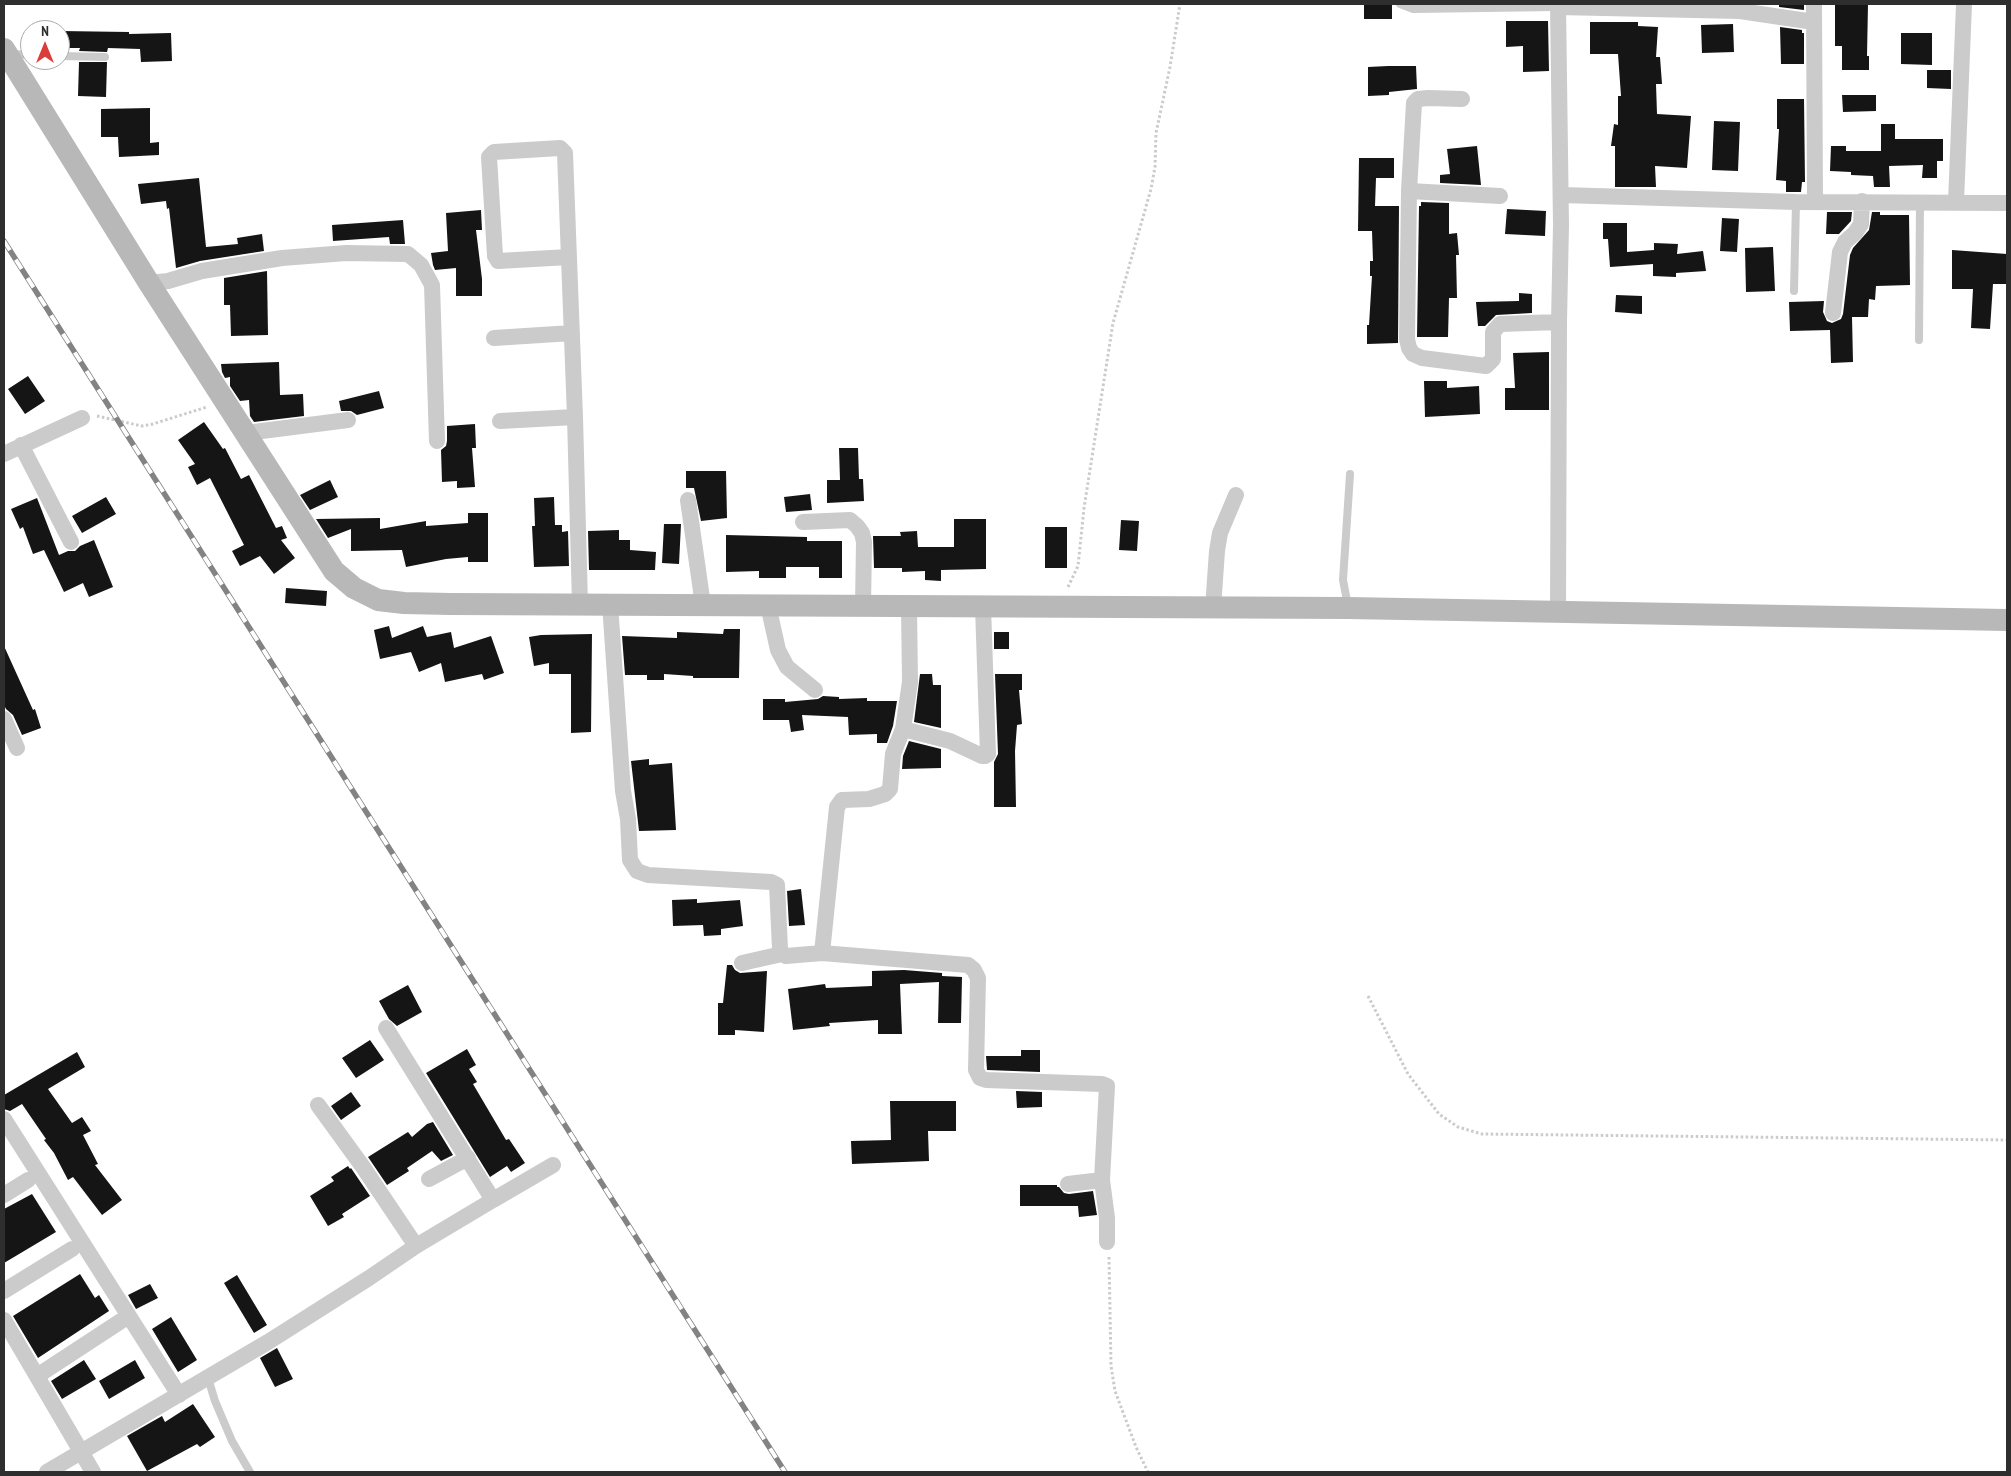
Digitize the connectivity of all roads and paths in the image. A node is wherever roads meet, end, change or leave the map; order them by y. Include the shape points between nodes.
1 (1180, 4) edge
2 (1400, 4) edge
3 (1814, 4) edge
4 (1964, 4) edge
5 (1558, 5) edge
6 (1814, 22) junction
7 (6, 51) edge
8 (20, 53) edge
9 (70, 56) edge
10 (105, 57) dead end
11 (1462, 98) dead end
12 (1409, 191) junction
13 (1561, 195) junction
14 (1500, 196) dead end
15 (1815, 200) junction
16 (1862, 201) junction
17 (1796, 202) junction
18 (1920, 202) junction
19 (1956, 202) junction
20 (2007, 203) edge
21 (569, 257) junction
22 (149, 284) junction
23 (1794, 291) dead end
24 (1833, 313) dead end
25 (1559, 322) junction
26 (572, 333) junction
27 (494, 338) dead end
28 (1919, 340) dead end
29 (224, 401) junction
30 (575, 417) junction
31 (348, 420) dead end
32 (75, 421) joint
33 (500, 421) dead end
34 (246, 433) junction
35 (437, 441) dead end
36 (21, 445) junction
37 (4, 454) edge
38 (1350, 474) dead end
39 (1236, 495) dead end
40 (688, 500) dead end
41 (803, 522) dead end
42 (72, 542) dead end
43 (580, 604) junction
44 (610, 604) junction
45 (703, 605) junction
46 (768, 606) junction
47 (863, 606) junction
48 (909, 606) junction
49 (983, 607) junction
50 (1056, 608) junction
51 (1213, 608) junction
52 (1348, 608) junction
53 (1558, 611) junction
54 (2007, 620) edge
55 (815, 690) dead end
56 (4, 719) edge
57 (903, 729) junction
58 (17, 748) dead end
59 (822, 952) junction
60 (782, 954) junction
61 (742, 964) dead end
62 (1368, 996) dead end
63 (386, 1028) dead end
64 (318, 1105) dead end
65 (4, 1119) edge
66 (2007, 1140) edge
67 (468, 1158) junction
68 (552, 1165) dead end
69 (429, 1179) dead end
70 (28, 1180) dead end
71 (1102, 1180) junction
72 (1068, 1184) dead end
73 (4, 1195) edge
74 (493, 1200) junction
75 (1107, 1242) joint
76 (416, 1246) junction
77 (72, 1249) dead end
78 (4, 1291) edge
79 (4, 1320) edge
80 (121, 1321) dead end
81 (37, 1376) junction
82 (208, 1378) junction
83 (179, 1395) junction
84 (82, 1453) junction
85 (47, 1472) edge
86 (93, 1472) edge
87 (250, 1472) edge
88 (1148, 1472) edge

1 - 50 path via 1156,133 1152,190 1113,323 1078,566
2 - 5 lane via 1413,9
3 - 6 street
4 - 19 street
5 - 6 street via 1740,11
5 - 13 street
6 - 15 street
7 - 8 lane
7 - 22 main road
9 - 10 lane
11 - 12 street via 1418,99 1414,103
12 - 14 street
12 - 25 street via 1407,340 1413,354 1486,366 1493,359 1493,332 1500,324
13 - 17 street
13 - 25 street
15 - 16 street
15 - 17 street
16 - 18 street
16 - 24 street via 1861,224 1840,252
17 - 23 lane
18 - 19 street
18 - 28 lane
19 - 20 street
21 - 21 street via 498,261 494,256 489,156 494,152 560,148 565,153
21 - 26 street
22 - 29 main road
22 - 35 street via 202,271 282,258 346,253 408,254 421,265 432,285
25 - 53 street
26 - 27 street
26 - 30 street
29 - 32 path via 142,426 104,417
29 - 34 main road
30 - 33 street
30 - 43 street
31 - 34 street
32 - 36 street
34 - 43 main road via 334,571 354,588 378,600 404,603
36 - 37 street
36 - 42 street
38 - 52 lane via 1343,580
39 - 51 street via 1216,551
40 - 45 street
41 - 47 street via 850,520 862,533
43 - 44 main road
44 - 45 main road
44 - 60 street via 630,860 637,871 648,875 771,882 777,885
45 - 46 main road
46 - 47 main road
46 - 55 street via 778,650 787,667
47 - 48 main road
48 - 49 main road
48 - 57 street via 910,682
49 - 50 main road
49 - 57 street via 988,754 982,756 950,741
50 - 51 main road
51 - 52 main road
52 - 53 main road
53 - 54 main road
56 - 58 street
57 - 59 street via 893,754 890,789 869,799 842,800 837,807
59 - 60 street via 791,957
59 - 71 street via 968,966 974,970 978,978 976,1070 980,1078 1106,1086
60 - 61 street
62 - 66 path via 1408,1074 1438,1114 1458,1127 1482,1134
63 - 67 street
64 - 76 street
65 - 83 street
67 - 69 street
67 - 74 street
68 - 74 street
70 - 73 street
71 - 72 street
71 - 75 street
74 - 76 street
75 - 88 path via 1111,1366 1115,1391
76 - 82 street
77 - 78 street
79 - 81 street
80 - 81 street
81 - 84 street
82 - 83 street
82 - 87 lane via 232,1441
83 - 84 street
84 - 85 street
84 - 86 street

